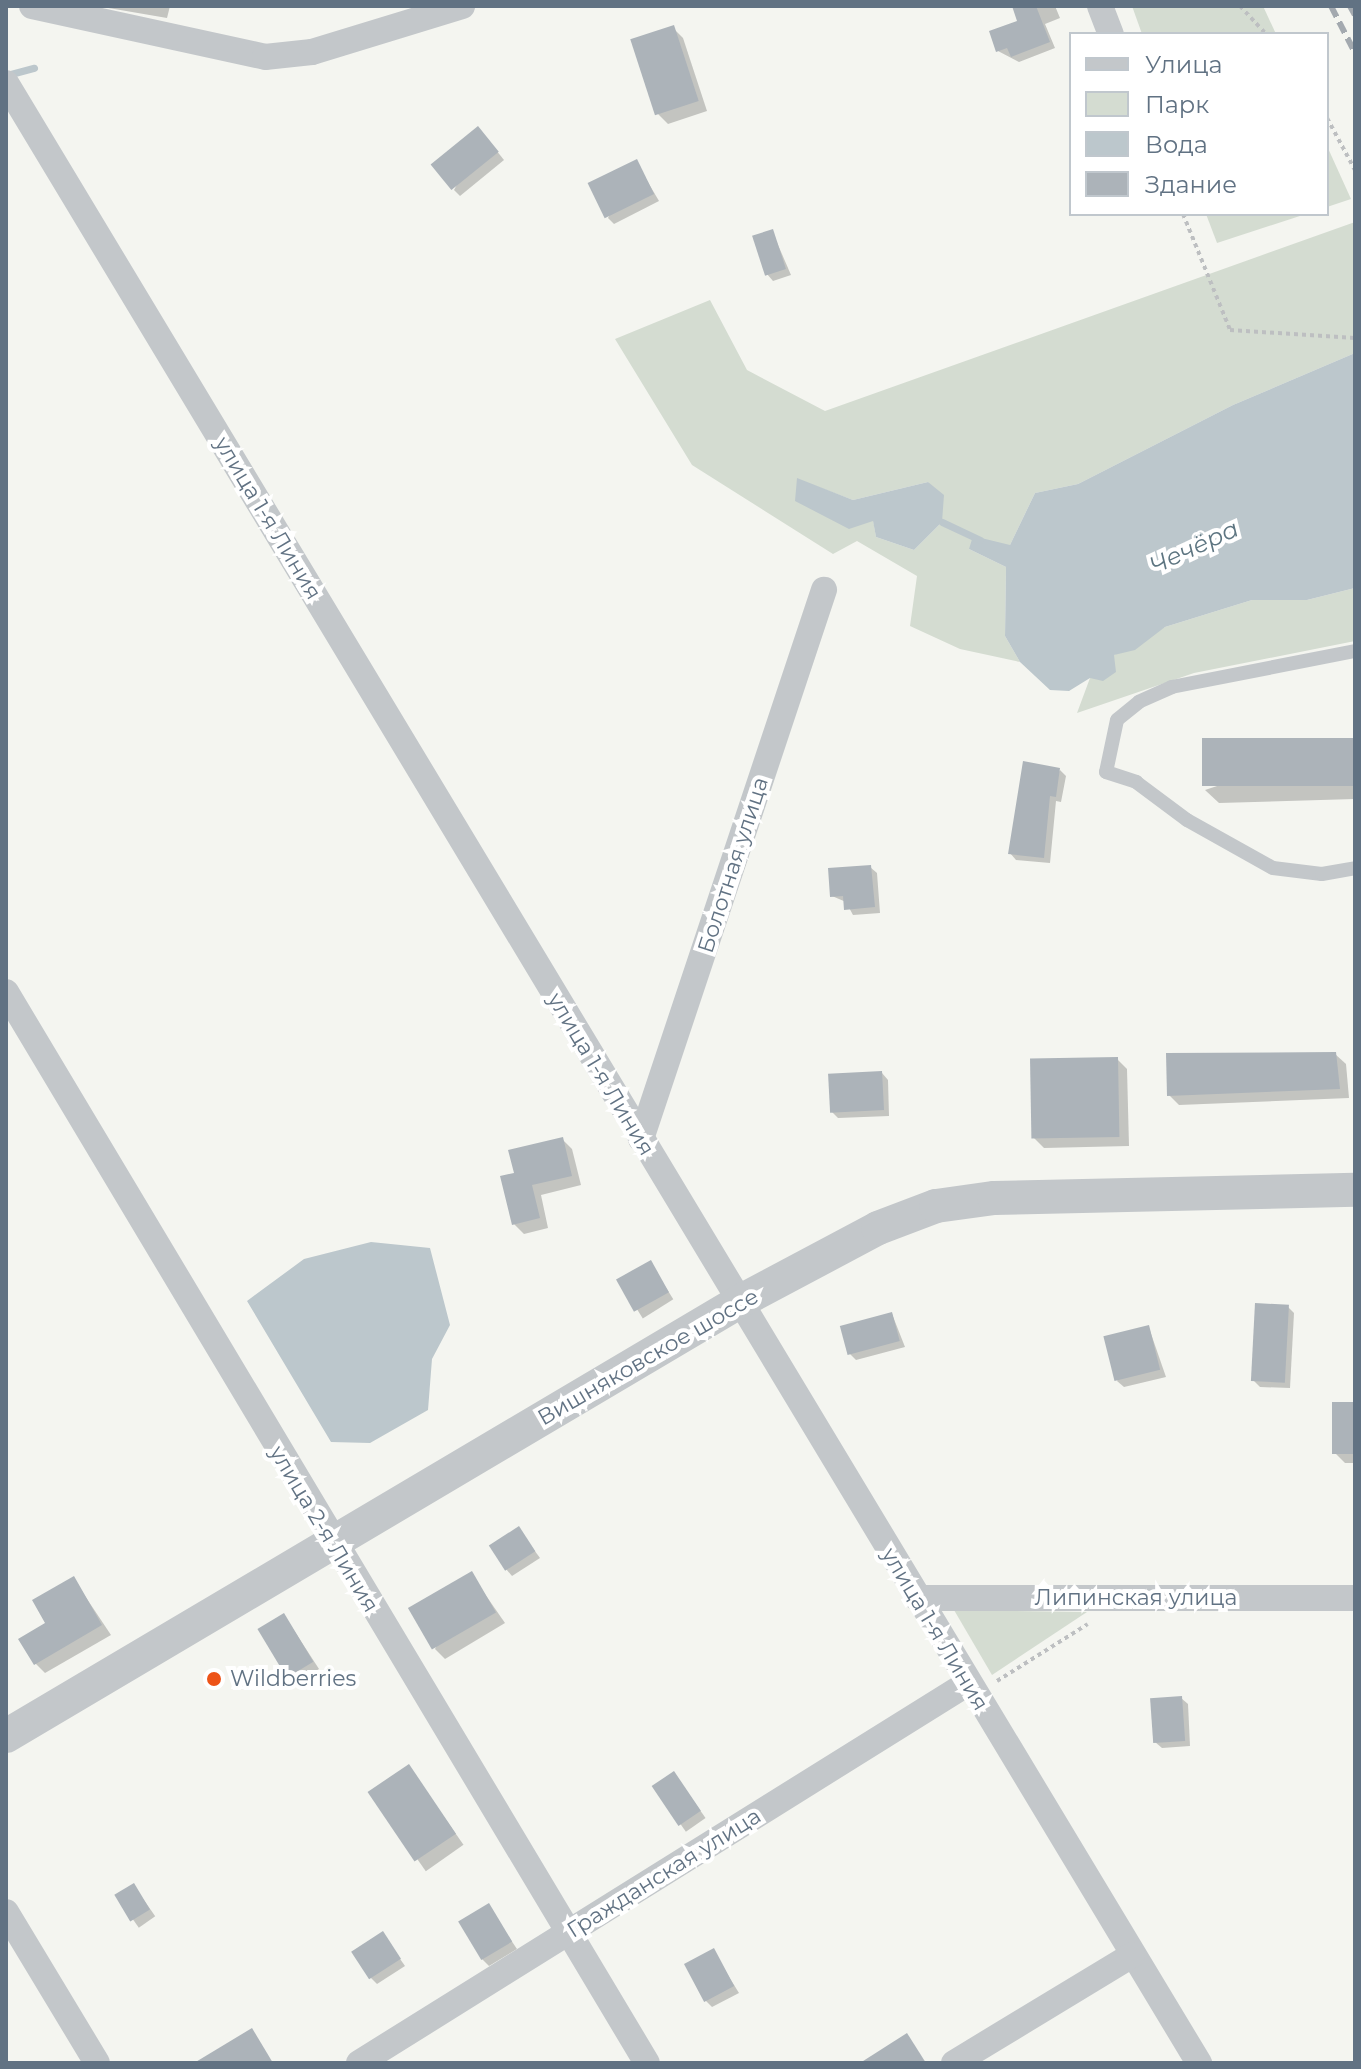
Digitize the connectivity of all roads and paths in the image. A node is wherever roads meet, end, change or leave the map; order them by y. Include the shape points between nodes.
1 (32, 6) edge
2 (462, 6) edge
3 (1100, 6) edge
4 (1240, 6) edge
5 (1110, 32) edge
6 (1264, 32) edge
7 (6, 83) edge
8 (1329, 122) edge
9 (1355, 170) edge
10 (1184, 216) edge
11 (1355, 338) edge
12 (824, 590) dead end
13 (1355, 651) edge
14 (1355, 868) edge
15 (6, 992) edge
16 (641, 1139) junction
17 (1355, 1190) edge
18 (739, 1302) junction
19 (333, 1544) junction
20 (917, 1598) junction
21 (1355, 1598) edge
22 (1091, 1622) dead end
23 (971, 1689) junction
24 (6, 1736) edge
25 (6, 1912) edge
26 (568, 1933) junction
27 (1132, 1955) junction
28 (97, 2063) edge
29 (359, 2063) edge
30 (647, 2063) edge
31 (954, 2063) edge
32 (1199, 2063) edge

1 - 2 street via 265,57 312,52
3 - 5 street
4 - 6 path
7 - 16 street, улица 1-я Линия
8 - 9 path
10 - 11 path via 1230,330
12 - 16 street, Болотная улица
13 - 14 lane via 1172,687 1139,702 1117,720 1106,772 1136,782 1187,820 1273,868 1322,874
15 - 19 street, улица 2-я Линия
16 - 18 street, улица 1-я Линия
17 - 18 street, Вишняковское шоссе via 961,1201 878,1228
18 - 19 street, Вишняковское шоссе
18 - 20 street, улица 1-я Линия
19 - 24 street, Вишняковское шоссе
19 - 26 street, улица 2-я Линия
20 - 21 street, Липинская улица
20 - 23 street, улица 1-я Линия
22 - 23 path
23 - 26 street, Гражданская улица
23 - 27 street, улица 1-я Линия
25 - 28 street
26 - 29 street, Гражданская улица
26 - 30 street, улица 2-я Линия
27 - 31 street
27 - 32 street, улица 1-я Линия

